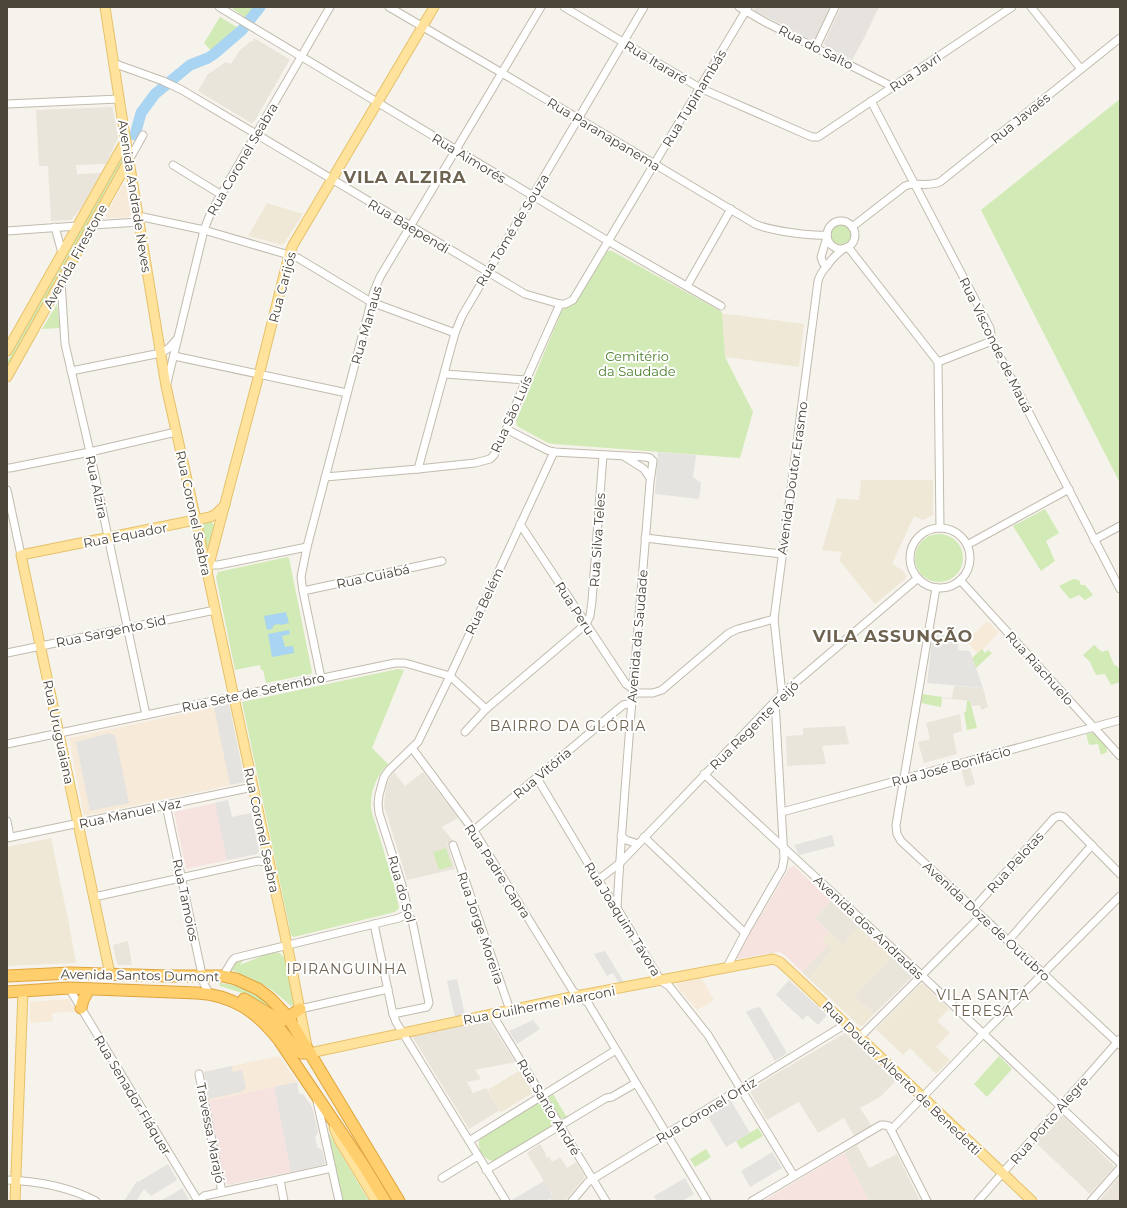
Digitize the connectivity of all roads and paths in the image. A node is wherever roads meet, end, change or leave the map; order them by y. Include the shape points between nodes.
1 (105, 7) edge
2 (219, 7) edge
3 (330, 7) edge
4 (388, 7) edge
5 (434, 7) edge
6 (541, 7) edge
7 (564, 7) edge
8 (644, 7) edge
9 (835, 7) edge
10 (1012, 7) edge
11 (1031, 7) edge
12 (744, 8) edge
13 (228, 10) edge
14 (422, 27) junction
15 (1120, 38) edge
16 (623, 42) junction
17 (816, 47) junction
18 (301, 57) junction
19 (113, 63) junction
20 (1081, 69) junction
21 (501, 72) junction
22 (893, 87) junction
23 (700, 88) junction
24 (119, 99) junction
25 (871, 101) junction
26 (377, 102) junction
27 (7, 104) edge
28 (579, 118) junction
29 (256, 134) junction
30 (143, 135) dead end
31 (818, 137) joint
32 (126, 140) junction
33 (456, 150) junction
34 (129, 160) junction
35 (654, 164) junction
36 (173, 165) dead end
37 (332, 180) junction
38 (915, 184) junction
39 (220, 194) junction
40 (533, 196) junction
41 (731, 209) junction
42 (139, 219) junction
43 (93, 225) junction
44 (77, 226) junction
45 (410, 226) junction
46 (852, 227) junction
47 (55, 228) junction
48 (204, 230) junction
49 (7, 231) edge
50 (827, 236) junction
51 (608, 241) junction
52 (846, 247) junction
53 (62, 253) junction
54 (289, 255) junction
55 (828, 265) junction
56 (488, 272) junction
57 (61, 282) junction
58 (687, 286) junction
59 (370, 302) junction
60 (560, 304) junction
61 (721, 306) dead end
62 (455, 333) junction
63 (178, 339) junction
64 (992, 341) junction
65 (7, 351) edge
66 (161, 353) junction
67 (174, 356) junction
68 (938, 362) junction
69 (71, 371) junction
70 (445, 374) junction
71 (259, 375) junction
72 (7, 377) edge
73 (526, 380) junction
74 (166, 386) junction
75 (347, 393) junction
76 (506, 429) junction
77 (176, 432) junction
78 (90, 452) junction
79 (554, 452) junction
80 (603, 454) junction
81 (622, 455) junction
82 (652, 463) junction
83 (7, 468) edge
84 (418, 469) junction
85 (644, 469) junction
86 (325, 477) junction
87 (650, 478) junction
88 (1068, 489) junction
89 (7, 490) edge
90 (225, 505) junction
91 (210, 517) junction
92 (196, 520) junction
93 (520, 524) junction
94 (1120, 526) edge
95 (940, 528) junction
96 (218, 530) junction
97 (108, 538) junction
98 (645, 538) junction
99 (1094, 540) junction
100 (307, 546) junction
101 (967, 546) junction
102 (782, 554) junction
103 (21, 555) junction
104 (442, 561) dead end
105 (208, 569) junction
106 (918, 578) junction
107 (960, 580) junction
108 (936, 588) junction
109 (1120, 589) edge
110 (303, 591) junction
111 (214, 610) junction
112 (774, 619) junction
113 (586, 624) junction
114 (128, 627) junction
115 (41, 646) junction
116 (7, 652) edge
117 (450, 676) junction
118 (321, 678) junction
119 (633, 691) junction
120 (782, 694) junction
121 (234, 696) junction
122 (775, 701) junction
123 (632, 703) junction
124 (486, 709) junction
125 (146, 715) junction
126 (1120, 720) edge
127 (1094, 727) junction
128 (465, 732) dead end
129 (60, 733) junction
130 (7, 744) edge
131 (412, 748) junction
132 (1120, 756) edge
133 (704, 774) junction
134 (537, 778) junction
135 (904, 779) junction
136 (253, 787) junction
137 (166, 805) junction
138 (782, 812) junction
139 (7, 821) edge
140 (79, 823) junction
141 (473, 832) junction
142 (621, 836) junction
143 (644, 837) junction
144 (9, 838) edge
145 (638, 844) junction
146 (452, 845) dead end
147 (1092, 845) junction
148 (784, 847) junction
149 (266, 848) junction
150 (258, 861) junction
151 (620, 863) junction
152 (270, 866) junction
153 (1120, 874) edge
154 (182, 878) junction
155 (598, 880) junction
156 (1120, 896) edge
157 (94, 897) junction
158 (617, 908) junction
159 (973, 908) junction
160 (407, 914) junction
161 (981, 916) junction
162 (374, 924) junction
163 (745, 933) junction
164 (1008, 941) junction
165 (287, 945) junction
166 (769, 959) joint
167 (727, 967) junction
168 (60, 974) junction
169 (110, 974) junction
170 (1043, 974) junction
171 (30, 975) junction
172 (922, 975) junction
173 (7, 976) edge
174 (202, 976) junction
175 (223, 976) junction
176 (661, 981) junction
177 (69, 988) junction
178 (89, 989) junction
179 (388, 989) junction
180 (116, 990) junction
181 (23, 991) junction
182 (7, 992) edge
183 (209, 993) junction
184 (580, 996) junction
185 (227, 998) junction
186 (81, 1008) junction
187 (300, 1008) junction
188 (510, 1010) junction
189 (265, 1012) junction
190 (393, 1014) junction
191 (492, 1014) junction
192 (288, 1018) junction
193 (846, 1024) junction
194 (403, 1033) junction
195 (983, 1034) junction
196 (860, 1037) junction
197 (1119, 1042) edge
198 (616, 1050) junction
199 (309, 1051) junction
200 (199, 1074) dead end
201 (636, 1083) junction
202 (741, 1088) junction
203 (316, 1094) junction
204 (542, 1096) junction
205 (922, 1097) junction
206 (1061, 1107) junction
207 (329, 1114) junction
208 (560, 1125) junction
209 (890, 1128) junction
210 (667, 1134) junction
211 (469, 1141) junction
212 (478, 1156) junction
213 (1120, 1163) edge
214 (332, 1168) junction
215 (1120, 1168) edge
216 (486, 1170) junction
217 (1002, 1173) junction
218 (794, 1176) junction
219 (442, 1178) dead end
220 (593, 1179) junction
221 (11, 1180) edge
222 (280, 1180) junction
223 (222, 1192) junction
224 (15, 1201) edge
225 (96, 1201) edge
226 (198, 1201) edge
227 (284, 1201) edge
228 (339, 1201) edge
229 (376, 1201) edge
230 (385, 1201) edge
231 (399, 1201) edge
232 (506, 1201) edge
233 (572, 1201) edge
234 (606, 1201) edge
235 (707, 1201) edge
236 (752, 1201) edge
237 (927, 1201) edge
238 (978, 1201) edge
239 (1032, 1201) edge
240 (1091, 1201) edge

1 - 19 main road, Avenida Andrade Neves
2 - 13 street, Rua Aimorés
3 - 18 street, Rua Coronel Seabra
4 - 14 street, Rua Paranapanema
5 - 14 main road, Rua Carijós
6 - 21 street, Rua Manaus
7 - 16 street, Rua Itararé
8 - 16 street, Rua Tomé de Souza
9 - 17 street
10 - 22 street, Rua Javri
11 - 20 street
12 - 17 street, Rua do Salto
12 - 23 street, Rua Tupinambás
13 - 18 street, Rua Aimorés via 246,24
14 - 21 street, Rua Paranapanema
14 - 26 main road, Rua Carijós
15 - 20 street, Rua Javaés
16 - 23 street, Rua Itararé
16 - 28 street, Rua Tomé de Souza
17 - 22 street, Rua do Salto
18 - 26 street, Rua Aimorés
18 - 29 street, Rua Coronel Seabra
19 - 24 main road, Avenida Andrade Neves
19 - 29 street, Rua Baependi via 172,85
20 - 38 street, Rua Javaés via 940,182
21 - 28 street, Rua Paranapanema
21 - 33 street, Rua Manaus
22 - 25 street, Rua Javri
23 - 31 street, Rua Itararé via 812,137
23 - 35 street, Rua Tupinambás
24 - 27 street
24 - 32 main road, Avenida Andrade Neves
25 - 31 street, Rua Javri
25 - 38 street, Rua Visconde de Mauá
26 - 33 street, Rua Aimorés
26 - 37 main road, Rua Carijós
28 - 35 street, Rua Paranapanema
28 - 40 street, Rua Tomé de Souza
29 - 37 street, Rua Baependi
29 - 39 street, Rua Coronel Seabra
30 - 34 street, Avenida Firestone
32 - 34 main road, Avenida Andrade Neves
32 - 44 main road, Avenida Firestone
33 - 40 street, Rua Aimorés
33 - 45 street, Rua Manaus
34 - 42 main road, Avenida Andrade Neves
34 - 43 main road, Avenida Firestone
35 - 41 street, Rua Paranapanema
35 - 51 street, Rua Tupinambás
36 - 39 street
37 - 45 street, Rua Baependi
37 - 54 main road, Rua Carijós
38 - 46 street via 905,186
38 - 64 street, Rua Visconde de Mauá via 990,328
39 - 48 street, Rua Coronel Seabra
40 - 51 street, Rua Aimorés
40 - 56 street, Rua Tomé de Souza
41 - 50 street, Rua Paranapanema via 755,224 768,228
41 - 58 street
42 - 43 street
42 - 48 street
42 - 66 main road, Avenida Andrade Neves
43 - 57 main road, Avenida Firestone
44 - 47 street
44 - 53 main road, Avenida Firestone
45 - 56 street, Rua Baependi
45 - 59 street, Rua Manaus via 380,277
46 - 50 street via 847,222 838,222 830,226
46 - 52 street via 853,242
47 - 49 street
47 - 53 street
48 - 54 street
48 - 63 street, Rua Coronel Seabra
50 - 52 street via 834,246 840,249
50 - 55 street via 821,257 823,263
51 - 58 street, Rua Aimorés
51 - 60 street, Rua Tupinambás via 573,300
52 - 55 street, Avenida Doutor Erasmo
52 - 68 street
53 - 65 main road, Avenida Firestone
54 - 59 street
54 - 71 main road, Rua Carijós
55 - 102 street, Avenida Doutor Erasmo via 818,281
56 - 60 street, Rua Baependi via 525,294
56 - 62 street, Rua Tomé de Souza
57 - 69 street, Rua Alzira via 65,344
57 - 72 main road, Avenida Firestone
58 - 61 street, Rua Aimorés
59 - 62 street
59 - 75 street, Rua Manaus
60 - 73 street, Rua São Luís
62 - 70 street, Rua Tomé de Souza
63 - 66 street
63 - 67 street, Rua Coronel Seabra
64 - 68 street
64 - 88 street, Rua Visconde de Mauá
66 - 69 street
66 - 74 main road, Avenida Andrade Neves
67 - 71 street
67 - 74 street, Rua Coronel Seabra
68 - 95 street
69 - 78 street, Rua Alzira
70 - 73 street
70 - 84 street, Rua Tomé de Souza
71 - 75 street
71 - 90 main road, Rua Carijós
73 - 76 street, Rua São Luís
74 - 77 main road, Rua Coronel Seabra
75 - 86 street, Rua Manaus
76 - 79 street
76 - 84 street, Rua São Luís via 494,455 488,460
77 - 78 street
77 - 92 main road, Rua Coronel Seabra
78 - 83 street
78 - 97 street, Rua Alzira
79 - 80 street
79 - 93 street, Rua Belém
80 - 81 street
80 - 113 street, Rua Silva Teles via 591,613
81 - 82 street via 647,458
81 - 85 street
82 - 85 street via 650,468
82 - 87 street, Avenida da Saudade
84 - 86 street, Rua São Luís
85 - 87 street
86 - 100 street, Rua Manaus
87 - 98 street, Avenida da Saudade
88 - 99 street, Rua Visconde de Mauá
88 - 101 street
89 - 103 street, Rua Uruguaiana
90 - 91 main road, Rua Equador
90 - 96 main road, Rua Carijós
91 - 92 main road, Rua Equador
91 - 96 main road via 216,521
92 - 97 main road, Rua Equador
92 - 105 main road, Rua Coronel Seabra
93 - 113 street, Rua Peru
93 - 117 street, Rua Belém
94 - 99 street
95 - 101 street via 955,533
95 - 106 street via 925,532 913,546 910,564
96 - 105 main road, Rua Carijós
97 - 103 main road, Rua Equador
97 - 114 street, Rua Alzira
98 - 102 street
98 - 119 street, Avenida da Saudade
99 - 109 street, Rua Visconde de Mauá
100 - 105 street
100 - 110 street, Rua Manaus via 302,577
101 - 107 street via 969,563
102 - 112 street, Avenida Doutor Erasmo
103 - 115 main road, Rua Uruguaiana
104 - 110 street, Rua Cuiabá
105 - 111 main road, Rua Coronel Seabra
106 - 108 street
106 - 120 street, Rua Regente Feijó
107 - 108 street via 950,586
107 - 127 street, Rua Riachuelo
108 - 135 street, Avenida Doze de Outubro
110 - 118 street, Rua Manaus
111 - 114 street, Rua Sargento Sid
111 - 121 main road, Rua Coronel Seabra
112 - 119 street via 729,633 662,690 653,693
112 - 120 street, Avenida Doutor Erasmo
113 - 119 street, Rua Peru
113 - 124 street
114 - 115 street, Rua Sargento Sid
114 - 125 street, Rua Alzira
115 - 116 street, Rua Sargento Sid
115 - 129 main road, Rua Uruguaiana
117 - 118 street, Rua Sete de Setembro via 400,662
117 - 124 street, Rua Sete de Setembro
117 - 131 street, Rua Belém via 418,742
118 - 121 street, Rua Sete de Setembro
119 - 123 street, Avenida da Saudade
120 - 122 street, Rua Regente Feijó
121 - 125 street, Rua Sete de Setembro
121 - 136 main road, Rua Coronel Seabra
122 - 133 street, Rua Regente Feijó
122 - 138 street
123 - 134 street, Rua Vitória via 623,705
123 - 142 street, Avenida da Saudade
124 - 128 street
125 - 129 street, Rua Sete de Setembro
126 - 127 street, Rua José Bonifácio
127 - 132 street, Rua Riachuelo
127 - 135 street, Rua José Bonifácio
129 - 130 street, Rua Sete de Setembro
129 - 140 main road, Rua Uruguaiana
131 - 141 street, Rua Padre Capra
131 - 160 street, Rua do Sol via 384,777 378,803 402,885
133 - 143 street, Rua Regente Feijó
133 - 148 street, Avenida dos Andradas
134 - 141 street, Rua Vitória
134 - 155 street, Rua Joaquim Távora
135 - 138 street, Rua José Bonifácio
135 - 159 street, Avenida Doze de Outubro via 896,825 898,838
136 - 137 street, Rua Manuel Vaz
136 - 149 main road, Rua Coronel Seabra
137 - 140 street, Rua Manuel Vaz
137 - 154 street, Rua Tamoios
138 - 148 street
139 - 144 street
140 - 144 street, Rua Manuel Vaz
140 - 157 main road, Rua Uruguaiana
141 - 184 street, Rua Padre Capra via 572,989
142 - 145 street
142 - 151 street, Avenida da Saudade
143 - 145 street, Rua Regente Feijó
143 - 163 street
145 - 151 street, Rua Regente Feijó
146 - 188 street, Rua Jorge Moreira
147 - 153 street
147 - 159 street, Rua Pelotas via 1064,817 1054,818
147 - 164 street
148 - 163 street via 782,869
148 - 172 street, Avenida dos Andradas
149 - 150 street
149 - 152 main road, Rua Coronel Seabra
150 - 152 street
150 - 154 street
151 - 155 street, Rua Regente Feijó
151 - 158 street, Avenida da Saudade
152 - 165 main road, Rua Coronel Seabra
154 - 157 street
154 - 174 street, Rua Tamoios
155 - 158 street, Rua Joaquim Távora
156 - 170 street
157 - 169 main road, Rua Uruguaiana
158 - 176 street, Rua Joaquim Távora
159 - 161 street, Avenida Doze de Outubro
160 - 162 street
160 - 190 street, Rua do Sol via 412,920 429,1005
161 - 164 street, Avenida Doze de Outubro
161 - 172 street
162 - 165 street
162 - 179 street
163 - 167 street
164 - 170 street, Avenida Doze de Outubro
165 - 175 street via 235,958
165 - 187 main road, Rua Coronel Seabra
166 - 167 main road, Rua Guilherme Marconi
166 - 193 main road, Rua Doutor Alberto de Benedetti via 780,962
167 - 176 main road, Rua Guilherme Marconi
168 - 169 highway, Avenida Santos Dumont
168 - 171 highway, Avenida Santos Dumont
168 - 177 highway
169 - 174 highway, Avenida Santos Dumont
169 - 180 highway
170 - 195 street
170 - 197 street, Avenida Doze de Outubro
171 - 173 highway, Avenida Santos Dumont
171 - 181 highway
172 - 195 street, Avenida dos Andradas
172 - 196 street
174 - 175 highway, Avenida Santos Dumont
174 - 183 street, Rua Tamoios
175 - 192 highway, Avenida Santos Dumont via 258,989 271,998
176 - 184 main road, Rua Guilherme Marconi
176 - 202 street, Rua Joaquim Távora via 669,986 705,1030
177 - 178 highway, Avenida Santos Dumont
177 - 181 highway, Avenida Santos Dumont
177 - 186 street, Rua Senador Fláquer
178 - 180 highway, Avenida Santos Dumont
178 - 186 highway
179 - 187 street
179 - 190 street
180 - 183 highway, Avenida Santos Dumont
181 - 182 highway, Avenida Santos Dumont
181 - 221 main road
183 - 185 highway, Avenida Santos Dumont
184 - 188 main road, Rua Guilherme Marconi
184 - 198 street, Rua Padre Capra via 588,1003
185 - 189 highway via 244,1000
185 - 203 highway, Avenida Santos Dumont via 246,1008 262,1021
186 - 226 street, Rua Senador Fláquer
187 - 192 highway
187 - 199 main road, Rua Coronel Seabra
188 - 191 main road, Rua Guilherme Marconi
189 - 192 highway via 281,1021
189 - 199 highway via 298,1051
190 - 194 street
191 - 194 main road, Rua Guilherme Marconi
191 - 204 street, Rua Santo André
192 - 199 highway, Avenida Santos Dumont
193 - 196 main road, Rua Doutor Alberto de Benedetti
193 - 202 street, Rua Coronel Ortiz
194 - 199 main road, Rua Guilherme Marconi
194 - 211 street
195 - 205 street
195 - 206 street, Avenida dos Andradas
196 - 205 main road, Rua Doutor Alberto de Benedetti
197 - 206 street, Rua Porto Alegre
198 - 201 street, Rua Padre Capra
198 - 204 street
199 - 231 highway, Avenida Santos Dumont
200 - 223 street, Travessa Marajó
201 - 208 street
201 - 210 street, Rua Padre Capra
202 - 210 street, Rua Coronel Ortiz
202 - 218 street, Rua Joaquim Távora
203 - 207 highway, Avenida Santos Dumont
203 - 214 street
204 - 208 street, Rua Santo André
204 - 211 street
205 - 209 street
205 - 217 main road, Rua Doutor Alberto de Benedetti
206 - 213 street, Avenida dos Andradas
206 - 217 street, Rua Porto Alegre
207 - 229 main road via 339,1140
207 - 230 highway, Avenida Santos Dumont
208 - 216 street
208 - 220 street, Rua Santo André
209 - 218 street via 881,1125
209 - 237 street
210 - 220 street, Rua Coronel Ortiz
210 - 235 street, Rua Padre Capra
211 - 212 street
212 - 216 street
212 - 219 street
214 - 222 street
214 - 228 street
215 - 240 street
216 - 232 street
217 - 238 street, Rua Porto Alegre
217 - 239 main road, Rua Doutor Alberto de Benedetti
218 - 236 street
220 - 233 street, Rua Coronel Ortiz
220 - 234 street, Rua Santo André
221 - 224 main road
221 - 225 street via 58,1186
222 - 223 street
222 - 227 street
223 - 226 street via 204,1196

